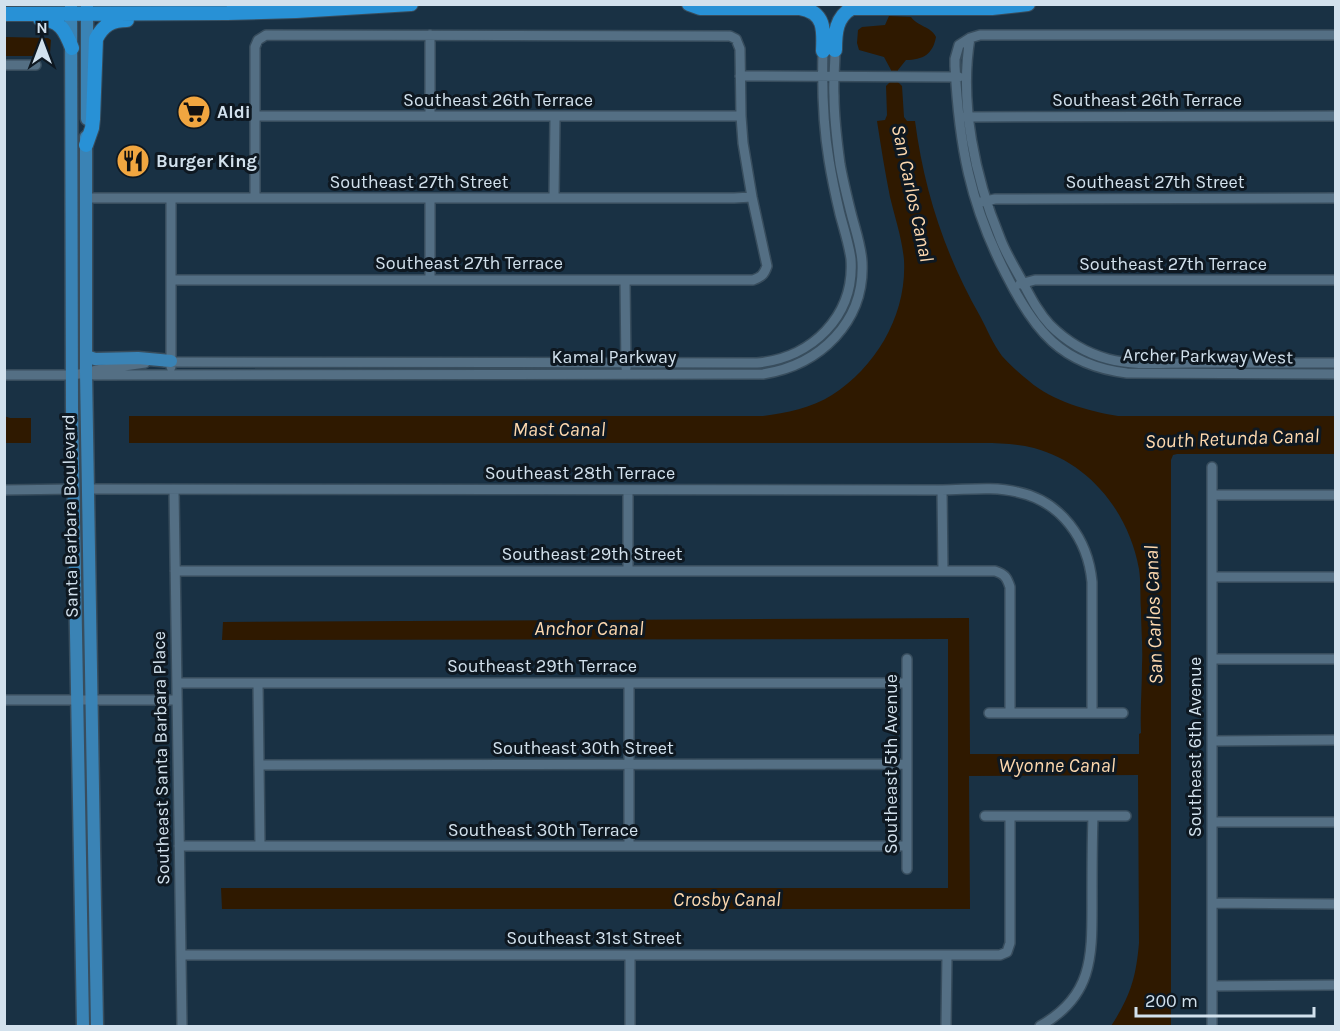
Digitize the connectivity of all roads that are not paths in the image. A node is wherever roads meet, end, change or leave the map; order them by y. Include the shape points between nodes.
1 (52, 4) edge
2 (411, 4) edge
3 (689, 4) edge
4 (1028, 4) edge
5 (4, 6) edge
6 (79, 8) edge
7 (258, 12) junction
8 (4, 14) edge
9 (4, 19) edge
10 (430, 35) junction
11 (1335, 35) edge
12 (970, 38) junction
13 (72, 48) junction
14 (829, 50) junction
15 (4, 65) edge
16 (36, 65) dead end
17 (740, 76) junction
18 (822, 76) junction
19 (835, 76) junction
20 (956, 76) junction
21 (966, 78) junction
22 (255, 116) junction
23 (430, 116) junction
24 (741, 116) junction
25 (958, 116) junction
26 (555, 117) junction
27 (969, 117) junction
28 (1335, 117) edge
29 (86, 145) junction
30 (752, 197) junction
31 (86, 198) junction
32 (171, 198) junction
33 (255, 198) junction
34 (430, 198) junction
35 (554, 198) junction
36 (1335, 198) edge
37 (986, 200) junction
38 (976, 204) junction
39 (171, 280) junction
40 (430, 280) junction
41 (625, 280) junction
42 (1335, 280) edge
43 (1023, 283) junction
44 (1011, 286) junction
45 (86, 353) junction
46 (626, 363) junction
47 (1335, 363) edge
48 (171, 368) junction
49 (86, 373) junction
50 (626, 374) junction
51 (1335, 374) edge
52 (4, 375) edge
53 (72, 375) junction
54 (1212, 467) dead end
55 (74, 489) junction
56 (88, 489) junction
57 (4, 490) edge
58 (174, 490) junction
59 (628, 490) junction
60 (942, 490) junction
61 (1212, 495) junction
62 (1335, 495) edge
63 (175, 571) junction
64 (628, 571) junction
65 (943, 571) junction
66 (1212, 577) junction
67 (1335, 577) edge
68 (907, 659) dead end
69 (1212, 659) junction
70 (1335, 659) edge
71 (177, 683) junction
72 (258, 683) junction
73 (629, 683) junction
74 (907, 683) junction
75 (4, 700) edge
76 (77, 700) junction
77 (92, 700) junction
78 (177, 700) junction
79 (989, 713) dead end
80 (1010, 713) junction
81 (1092, 713) junction
82 (1123, 713) dead end
83 (1335, 740) edge
84 (1212, 741) junction
85 (907, 764) junction
86 (260, 765) junction
87 (628, 765) junction
88 (985, 816) dead end
89 (1010, 816) junction
90 (1092, 816) junction
91 (1126, 816) dead end
92 (1212, 822) junction
93 (1335, 822) edge
94 (179, 846) junction
95 (260, 846) junction
96 (628, 846) junction
97 (907, 846) junction
98 (907, 869) dead end
99 (1212, 903) junction
100 (1335, 904) edge
101 (181, 955) junction
102 (630, 955) junction
103 (947, 955) junction
104 (1335, 985) edge
105 (1212, 986) junction
106 (83, 1026) edge
107 (97, 1026) edge
108 (182, 1026) edge
109 (630, 1026) edge
110 (946, 1026) edge
111 (1040, 1026) edge
112 (1212, 1026) edge

1 - 5 highway
2 - 7 highway
3 - 14 highway via 700,8 812,10 822,22
4 - 14 highway via 992,8 852,8 842,15
6 - 7 highway
6 - 8 highway
6 - 13 main road, Santa Barbara Boulevard
6 - 29 main road, Santa Barbara Boulevard
7 - 29 highway via 209,19 121,20 107,25 95,42 93,119
9 - 13 highway via 52,21 65,32
10 - 17 street via 723,35 736,39
10 - 22 street via 261,37 255,47
10 - 23 street
11 - 12 street
12 - 20 street, Archer Parkway West via 957,51
12 - 21 street, Archer Parkway West
13 - 53 main road, Santa Barbara Boulevard
14 - 18 street, Kamal Parkway
14 - 19 street, Kamal Parkway
15 - 16 street
17 - 18 street
17 - 24 street
18 - 19 street
18 - 46 street, Kamal Parkway via 829,158 851,258 846,297 832,324 818,339 783,359
19 - 20 street
19 - 50 street, Kamal Parkway via 838,147 862,263 858,295 841,330 811,358 778,371
20 - 21 street
20 - 25 street, Archer Parkway West
21 - 27 street, Archer Parkway West
22 - 23 street, Southeast 26th Terrace
22 - 33 street
23 - 26 street, Southeast 26th Terrace
24 - 26 street, Southeast 26th Terrace
24 - 30 street
25 - 27 street, Southeast 26th Terrace
25 - 38 street, Archer Parkway West
26 - 35 street
27 - 28 street, Southeast 26th Terrace
27 - 37 street, Archer Parkway West
29 - 31 main road, Santa Barbara Boulevard
30 - 35 street, Southeast 27th Street
30 - 41 street, Southeast 27th Terrace via 767,266 759,278
31 - 32 street, Southeast 27th Street
31 - 45 main road, Santa Barbara Boulevard
32 - 33 street, Southeast 27th Street
32 - 39 street
33 - 34 street, Southeast 27th Street
34 - 35 street, Southeast 27th Street
34 - 40 street
36 - 37 street, Southeast 27th Street
37 - 38 street, Southeast 27th Street
37 - 43 street, Archer Parkway West via 1000,240
38 - 44 street, Archer Parkway West
39 - 40 street, Southeast 27th Terrace
39 - 48 street
40 - 41 street, Southeast 27th Terrace
41 - 46 street
42 - 43 street, Southeast 27th Terrace
43 - 44 street, Southeast 27th Terrace
43 - 47 street, Archer Parkway West via 1042,316 1059,334 1078,347 1118,362
44 - 51 street, Archer Parkway West via 1049,339 1076,358 1104,370 1142,374
45 - 48 main road via 95,359 138,358
45 - 49 main road, Santa Barbara Boulevard
46 - 48 street, Kamal Parkway
46 - 50 street
48 - 49 street, Kamal Parkway
48 - 50 street, Kamal Parkway
49 - 53 street, Kamal Parkway
49 - 56 main road, Santa Barbara Boulevard
52 - 53 street, Kamal Parkway
53 - 55 main road, Santa Barbara Boulevard
54 - 61 street, Southeast 6th Avenue
55 - 57 street
55 - 76 main road, Santa Barbara Boulevard
56 - 58 street, Southeast 28th Terrace
56 - 77 main road, Santa Barbara Boulevard
58 - 59 street, Southeast 28th Terrace
58 - 63 street, Southeast Santa Barbara Place
59 - 60 street, Southeast 28th Terrace
59 - 64 street
60 - 65 street
60 - 81 street, Southeast 28th Terrace via 1002,490 1030,496 1065,518 1081,540 1092,573
61 - 62 street
61 - 66 street, Southeast 6th Avenue
63 - 64 street, Southeast 29th Street
63 - 71 street, Southeast Santa Barbara Place
64 - 65 street, Southeast 29th Street
65 - 80 street, Southeast 29th Street via 995,571 1007,578
66 - 67 street
66 - 69 street, Southeast 6th Avenue
68 - 74 street, Southeast 5th Avenue
69 - 70 street
69 - 84 street, Southeast 6th Avenue
71 - 72 street, Southeast 29th Terrace
71 - 78 street, Southeast Santa Barbara Place
72 - 73 street, Southeast 29th Terrace
72 - 86 street
73 - 74 street, Southeast 29th Terrace
73 - 87 street
74 - 85 street, Southeast 5th Avenue
75 - 76 street
76 - 77 street
76 - 106 main road, Santa Barbara Boulevard
77 - 78 street
77 - 107 main road, Santa Barbara Boulevard
78 - 94 street, Southeast Santa Barbara Place
79 - 80 street
80 - 81 street
81 - 82 street
83 - 84 street
84 - 92 street, Southeast 6th Avenue
85 - 87 street, Southeast 30th Street
85 - 97 street, Southeast 5th Avenue
86 - 87 street, Southeast 30th Street
86 - 95 street
87 - 96 street
88 - 89 street
89 - 90 street
89 - 103 street, Southeast 31st Street via 1010,946 998,956
90 - 91 street
90 - 111 street via 1091,951 1078,992 1055,1017
92 - 93 street
92 - 99 street, Southeast 6th Avenue
94 - 95 street, Southeast 30th Terrace
94 - 101 street, Southeast Santa Barbara Place
95 - 96 street, Southeast 30th Terrace
96 - 97 street, Southeast 30th Terrace
97 - 98 street, Southeast 5th Avenue
99 - 100 street
99 - 105 street, Southeast 6th Avenue
101 - 102 street, Southeast 31st Street
101 - 108 street, Southeast Santa Barbara Place
102 - 103 street, Southeast 31st Street
102 - 109 street
103 - 110 street
104 - 105 street
105 - 112 street, Southeast 6th Avenue

